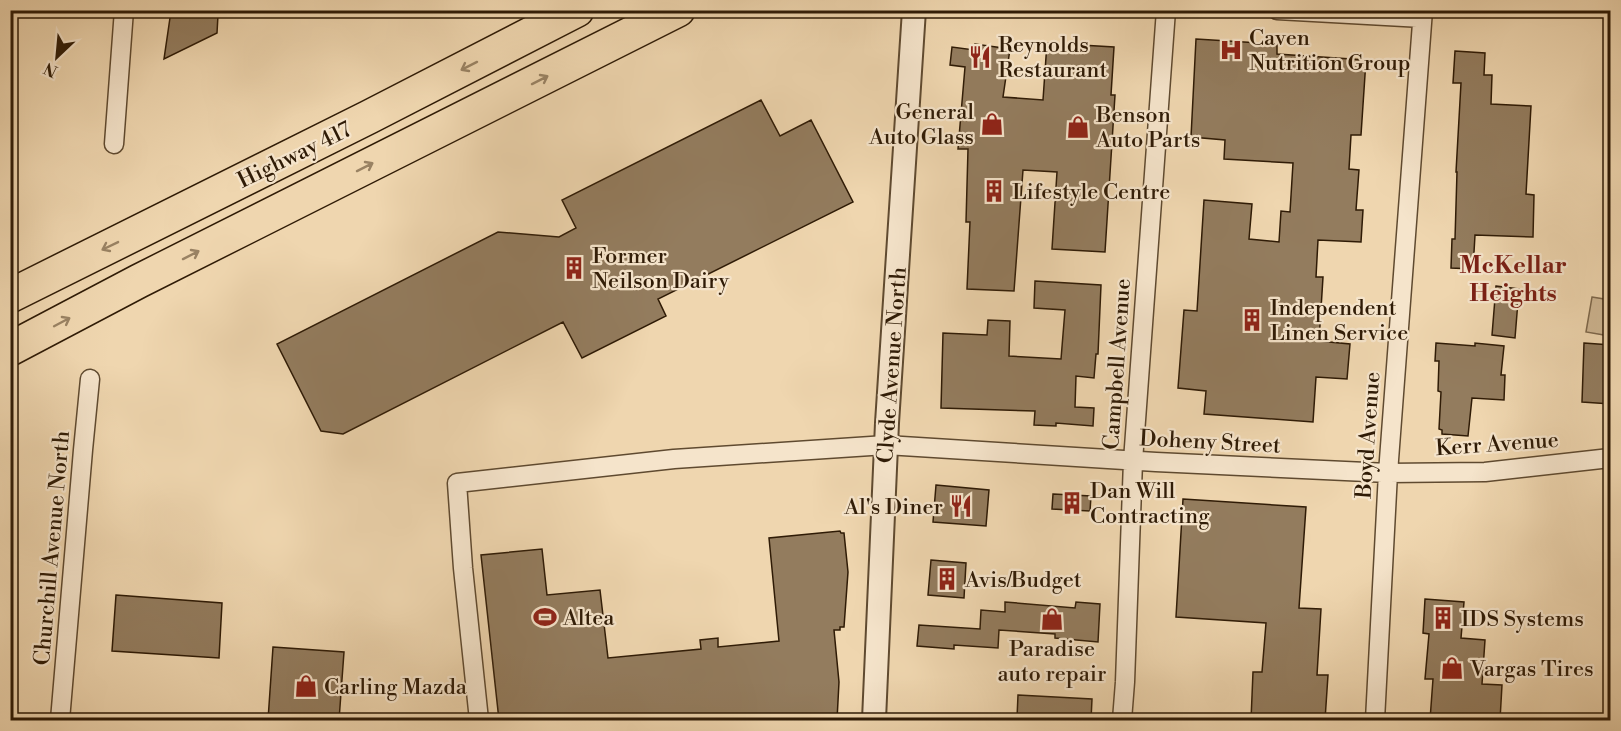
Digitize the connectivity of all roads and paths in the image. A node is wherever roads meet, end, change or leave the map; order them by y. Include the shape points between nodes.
1 (124, 10) edge
2 (577, 10) edge
3 (678, 10) edge
4 (914, 10) edge
5 (1166, 10) edge
6 (1277, 10) edge
7 (1423, 14) edge
8 (114, 144) dead end
9 (10, 296) edge
10 (10, 350) edge
11 (90, 379) dead end
12 (886, 445) junction
13 (1611, 458) edge
14 (1133, 461) junction
15 (1388, 473) junction
16 (60, 720) edge
17 (479, 720) edge
18 (874, 720) edge
19 (1122, 720) edge
20 (1375, 720) edge

1 - 8 street
2 -> 9 highway, Highway 417
10 -> 3 highway
4 - 12 street, Clyde Avenue North
5 - 14 street, Campbell Avenue
6 - 7 street
7 - 15 street, Boyd Avenue
11 - 16 street, Churchill Avenue North
12 - 14 street, Doheny Street
12 - 17 street, Doheny Street via 674,459 458,483
12 - 18 street, Clyde Avenue North
13 - 15 street, Kerr Avenue via 1485,472
14 - 15 street, Doheny Street
14 - 19 street, Campbell Avenue
15 - 20 street, Boyd Avenue

